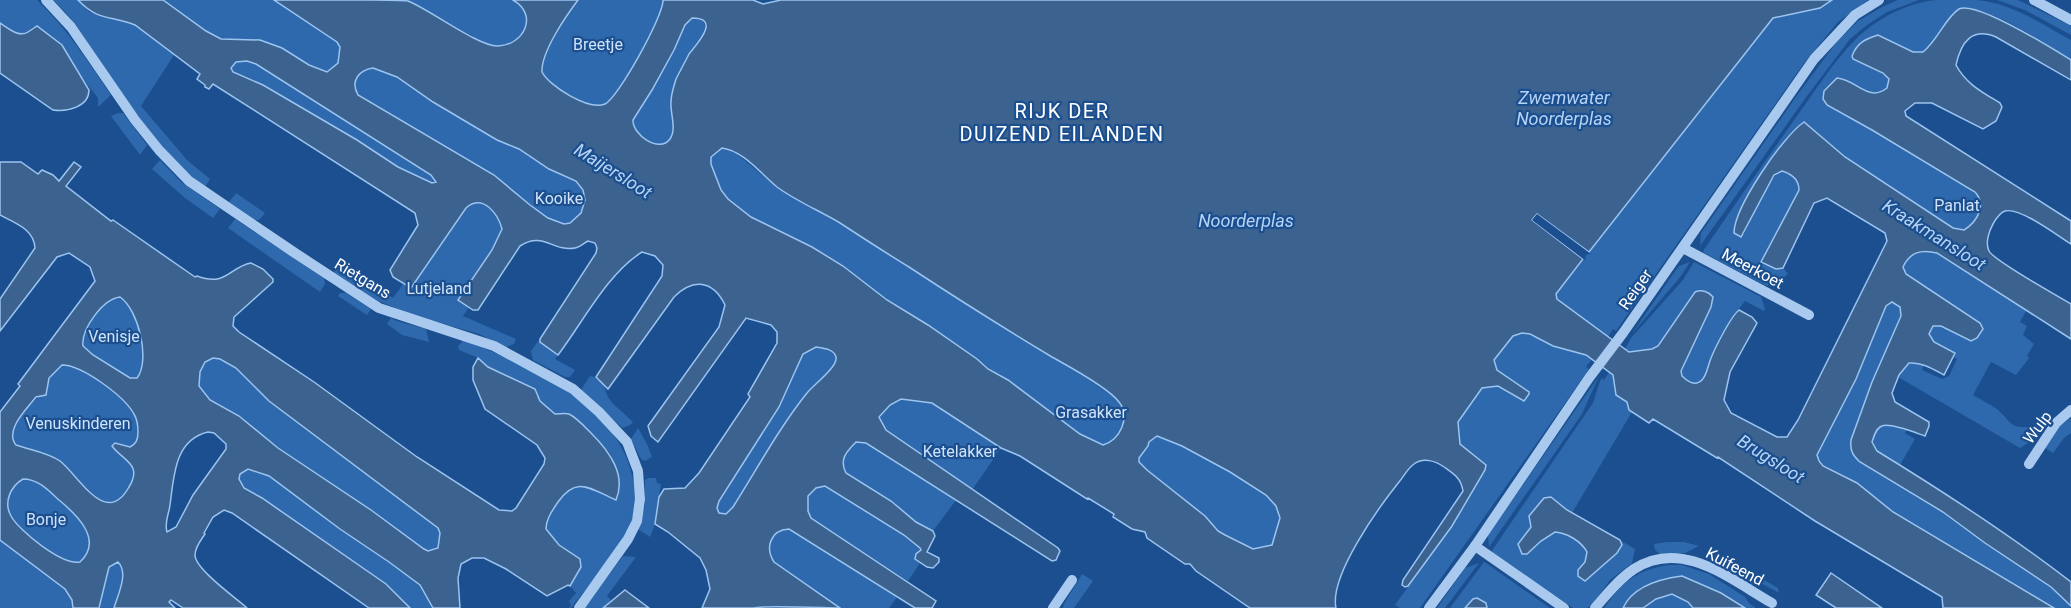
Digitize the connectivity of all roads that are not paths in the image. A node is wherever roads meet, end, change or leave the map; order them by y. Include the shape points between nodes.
1 (46, 0) edge
2 (1879, 0) edge
3 (2034, 0) edge
4 (2071, 20) edge
5 (1683, 248) junction
6 (1809, 315) dead end
7 (2071, 410) edge
8 (2029, 464) dead end
9 (1475, 546) junction
10 (1072, 580) dead end
11 (1772, 603) dead end
12 (579, 608) edge
13 (1053, 608) edge
14 (1430, 608) edge
15 (1564, 608) edge
16 (1595, 608) edge

1 - 12 street, Rietgans via 71,27 147,135 189,181 379,308 494,346 573,388 627,442 638,471 637,521
2 - 5 street, Reiger via 1855,15 1814,59
3 - 4 street
5 - 6 street, Meerkoet
5 - 9 street, Reiger
7 - 8 street, Wulp via 2056,423
9 - 14 street, Reiger
9 - 15 street
10 - 13 street
11 - 16 street, Kuifeend via 1702,562 1673,557 1650,560 1632,570

